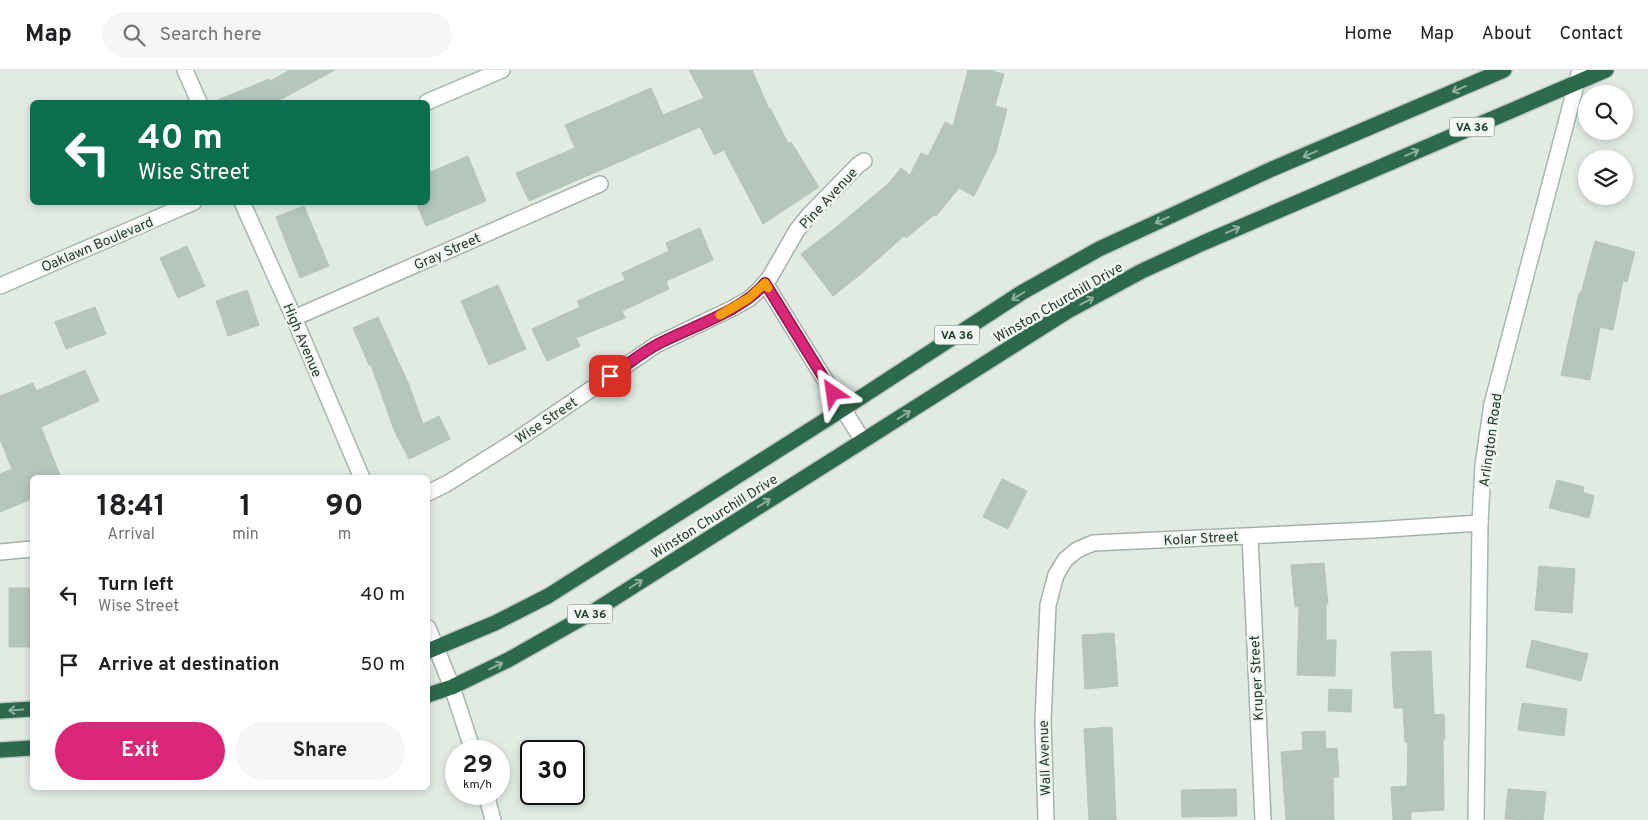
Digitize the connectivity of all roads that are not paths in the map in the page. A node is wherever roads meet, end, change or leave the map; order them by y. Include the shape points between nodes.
1 (185, 70) edge
2 (502, 70) edge
3 (1504, 70) edge
4 (1606, 70) edge
5 (1578, 76) edge
6 (198, 100) edge
7 (430, 101) edge
8 (864, 161) dead end
9 (600, 184) dead end
10 (187, 205) edge
11 (243, 205) edge
12 (765, 283) junction
13 (0, 286) edge
14 (294, 318) junction
15 (843, 409) junction
16 (863, 441) junction
17 (361, 475) edge
18 (430, 492) edge
19 (1480, 523) junction
20 (1250, 536) junction
21 (30, 550) edge
22 (0, 552) edge
23 (432, 650) edge
24 (452, 687) junction
25 (430, 694) edge
26 (1044, 696) joint
27 (30, 709) edge
28 (0, 712) edge
29 (469, 740) edge
30 (30, 748) edge
31 (0, 750) edge
32 (489, 805) edge
33 (493, 820) edge
34 (1046, 820) edge
35 (1263, 820) edge
36 (1476, 820) edge

1 - 6 street
2 - 7 street
3 -> 15 highway, Winston Churchill Drive / VA 36 via 1272,169 1099,249 1021,294
4 - 5 highway, Winston Churchill Drive
16 -> 5 highway, Winston Churchill Drive / VA 36 via 1068,311 1142,271
5 - 19 street, Arlington Road via 1492,404 1483,465
8 - 12 street, Pine Avenue via 797,230
9 - 14 street, Gray Street
10 - 13 street, Oaklawn Boulevard
11 - 14 street, High Avenue
12 - 15 street
12 - 18 street, Wise Street via 731,309 656,345 518,439
14 - 17 street, High Avenue
15 - 16 street
15 - 23 highway, Winston Churchill Drive / VA 36 via 548,596
24 -> 16 highway, Winston Churchill Drive / VA 36 via 591,613
19 - 20 street, Kolar Street
19 - 36 street, Arlington Road
20 - 26 street, Kolar Street via 1093,544 1077,550 1065,560 1056,575 1048,605
20 - 35 street, Kruper Street
21 - 22 street
23 - 24 street
24 - 25 highway, Winston Churchill Drive / VA 36
24 - 29 street
26 - 34 street, Wall Avenue
27 -> 28 highway
30 - 31 highway
32 - 33 street

